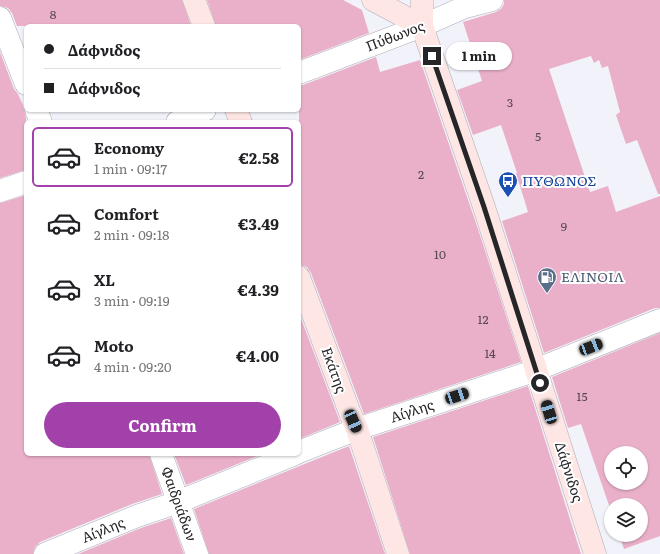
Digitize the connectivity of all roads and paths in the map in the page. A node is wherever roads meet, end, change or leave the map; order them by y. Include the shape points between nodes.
1 (194, 0) edge
2 (374, 0) edge
3 (422, 0) edge
4 (492, 0) edge
5 (0, 18) edge
6 (203, 24) edge
7 (422, 26) junction
8 (301, 72) edge
9 (24, 79) edge
10 (200, 112) edge
11 (182, 120) edge
12 (24, 183) edge
13 (0, 191) edge
14 (301, 283) edge
15 (660, 320) edge
16 (536, 369) junction
17 (357, 428) junction
18 (301, 451) edge
19 (162, 456) edge
20 (290, 456) edge
21 (178, 502) junction
22 (45, 554) edge
23 (197, 554) edge
24 (398, 554) edge
25 (595, 554) edge

1 - 6 street
2 - 7 street
3 - 7 street, Δάφνιδος
4 - 7 street, Πύθωνος via 465,7
5 - 9 street
7 - 8 street, Πύθωνος
7 - 16 street, Δάφνιδος
10 - 11 street
12 - 13 street
14 - 17 street, Εκάτης
15 - 16 street, Αίγλης
16 - 17 street, Αίγλης
16 - 25 street, Δάφνιδος
17 - 18 street, Αίγλης
17 - 24 street, Εκάτης
19 - 21 street, Φαιδριάδων
20 - 21 street, Αίγλης
21 - 22 street, Αίγλης
21 - 23 street, Φαιδριάδων

